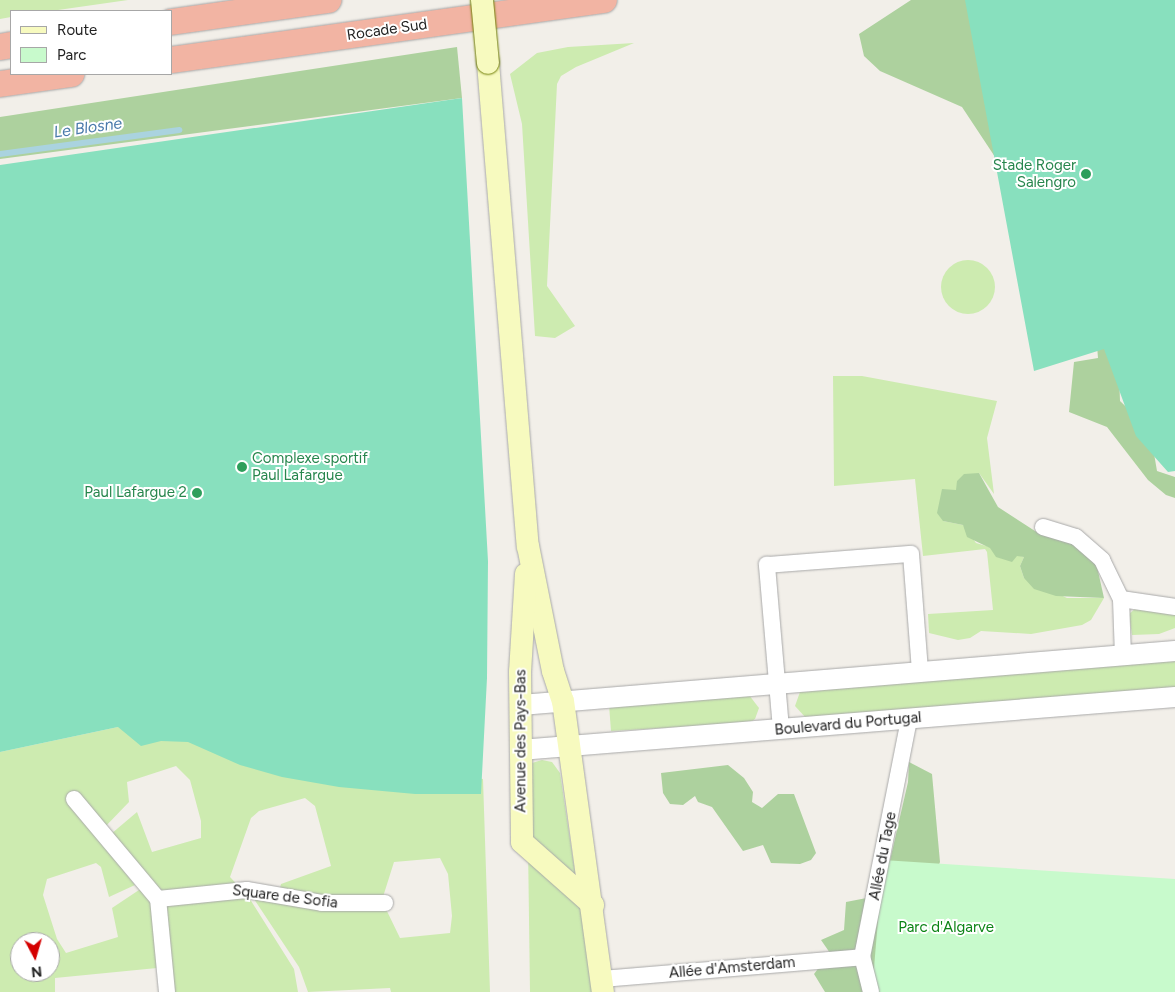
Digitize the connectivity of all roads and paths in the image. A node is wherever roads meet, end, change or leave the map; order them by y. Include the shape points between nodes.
1 (328, 0) edge
2 (482, 0) edge
3 (604, 0) edge
4 (172, 22) edge
5 (172, 60) edge
6 (64, 75) edge
7 (0, 84) edge
8 (1043, 527) dead end
9 (528, 546) junction
10 (1121, 599) junction
11 (1175, 607) edge
12 (1175, 651) edge
13 (1123, 655) junction
14 (920, 672) junction
15 (776, 684) junction
16 (1175, 697) edge
17 (563, 701) junction
18 (521, 705) junction
19 (909, 719) junction
20 (781, 729) junction
21 (568, 746) junction
22 (520, 750) junction
23 (74, 799) dead end
24 (158, 899) junction
25 (386, 903) dead end
26 (593, 905) junction
27 (862, 957) junction
28 (603, 986) edge
29 (167, 992) edge
30 (871, 992) edge

1 - 4 highway
2 - 9 main road, Avenue des Pays-Bas, bridge
3 - 5 highway, Rocade Sud
6 - 7 highway
8 - 10 street via 1076,537 1102,560
9 - 17 main road, Avenue des Pays-Bas
9 - 18 main road, Avenue des Pays-Bas via 520,659
10 - 11 street
10 - 13 street
12 - 13 street
13 - 14 street
14 - 15 street
14 - 15 street via 911,554 776,564 766,565
15 - 17 street
15 - 20 street
16 - 19 street, Boulevard du Portugal
17 - 18 street
17 - 21 main road, Avenue des Pays-Bas
18 - 22 main road, Avenue des Pays-Bas
19 - 20 street, Boulevard du Portugal
19 - 27 street, Allée du Tage
20 - 21 street, Boulevard du Portugal
21 - 22 street, Boulevard du Portugal
21 - 26 main road, Avenue des Pays-Bas
22 - 26 main road, Avenue des Pays-Bas via 522,842
23 - 24 street
24 - 25 street, Square de Sofia via 248,890 322,903
24 - 29 street
26 - 28 main road, Avenue des Pays-Bas
27 - 28 street, Allée d'Amsterdam
27 - 30 street, Allée du Tage

